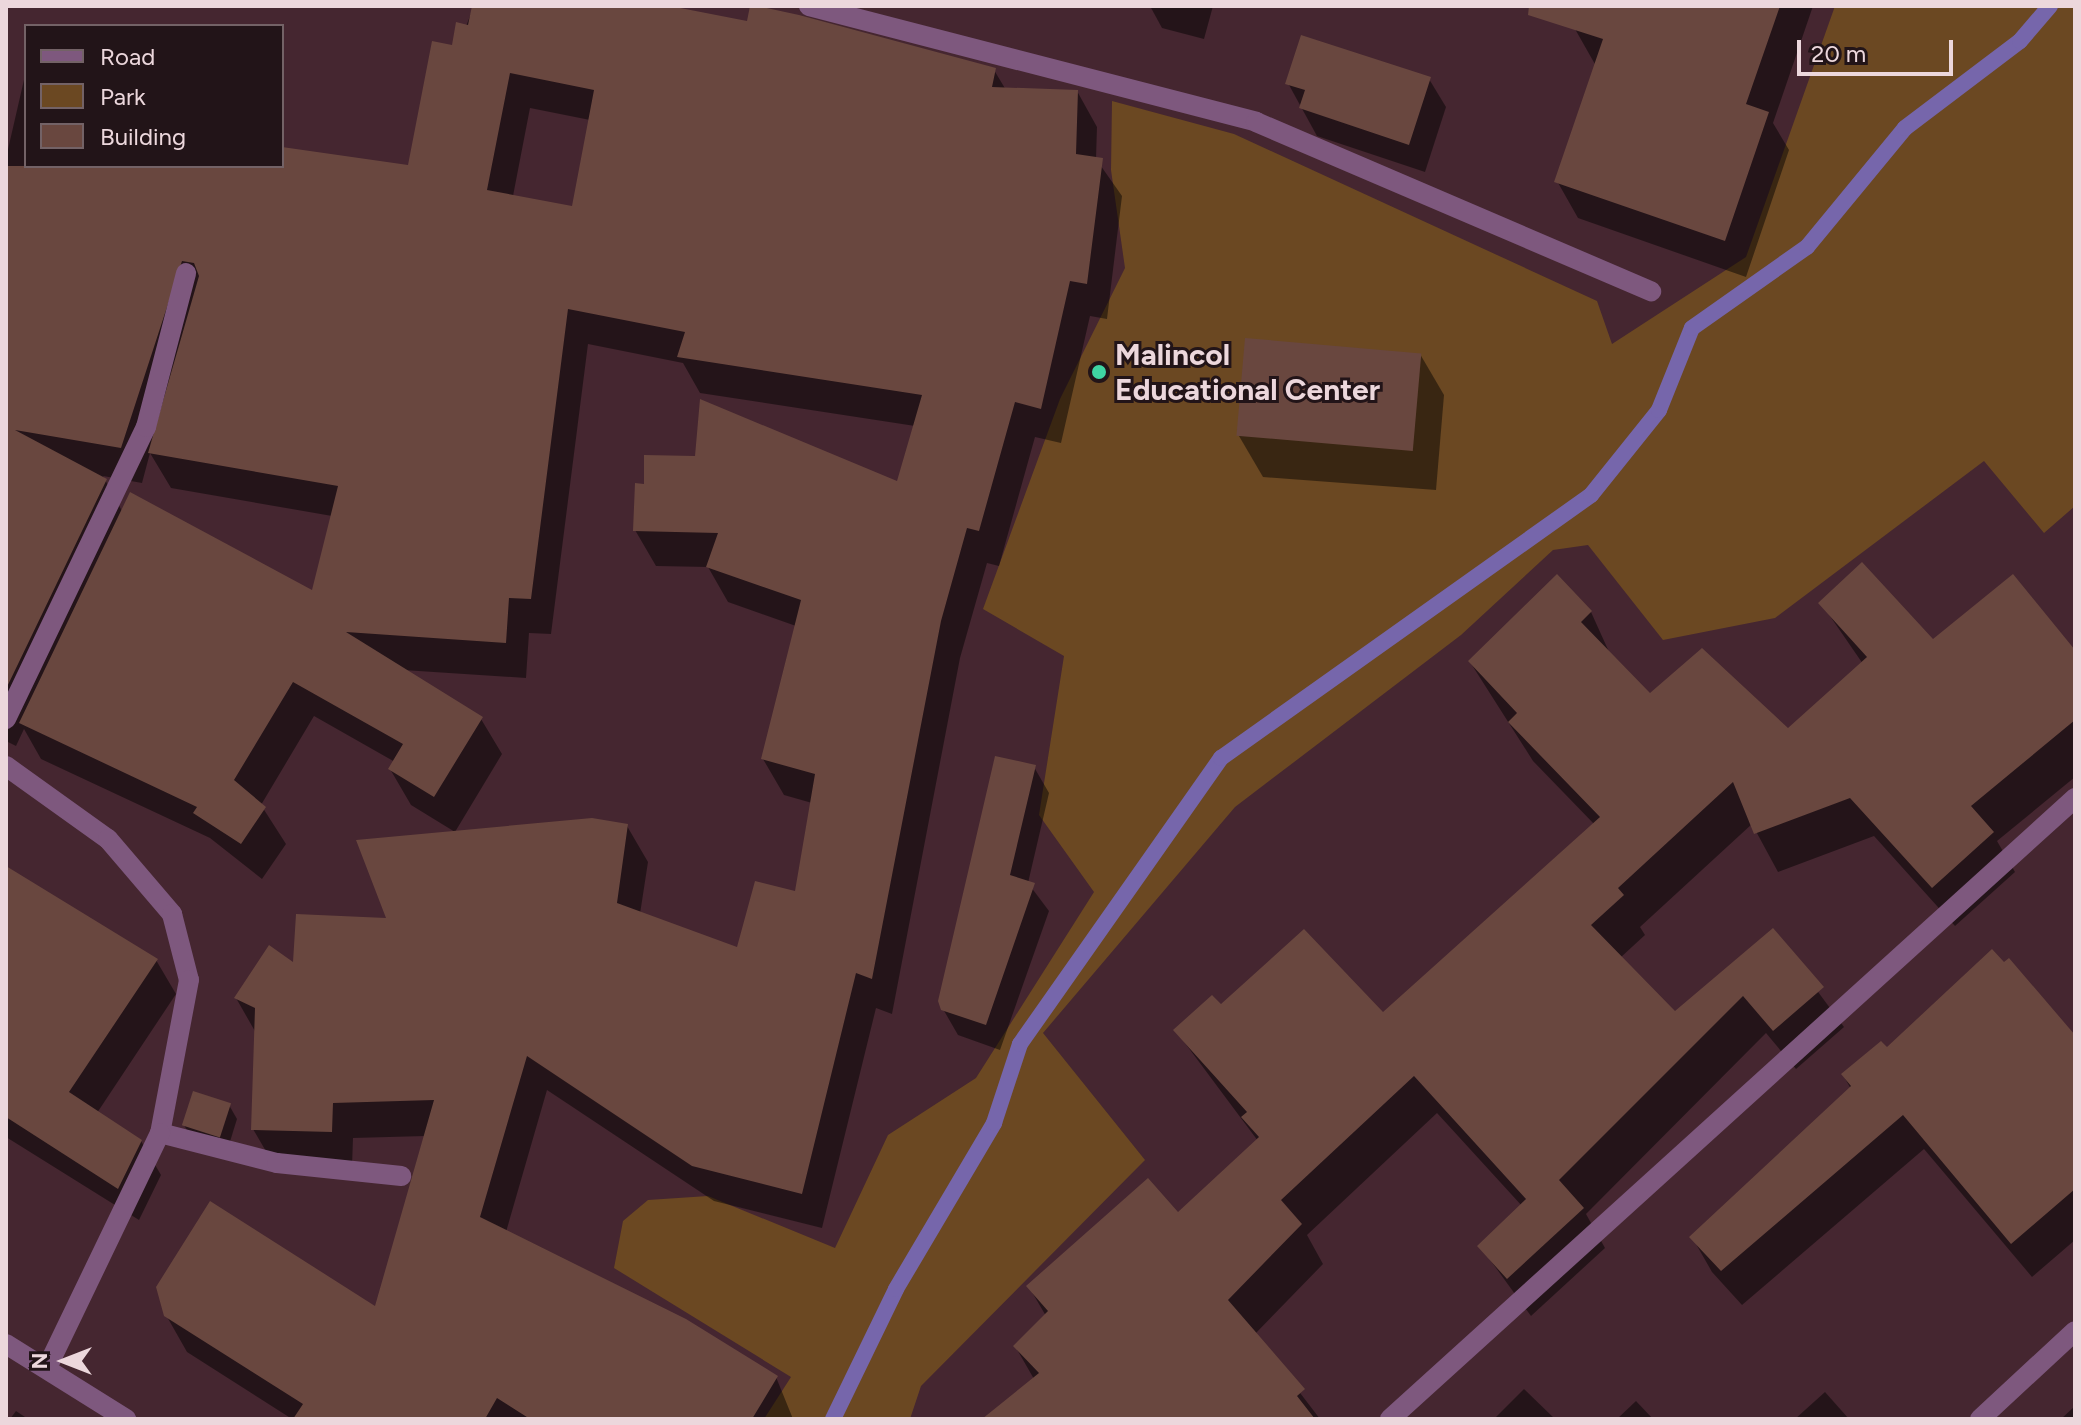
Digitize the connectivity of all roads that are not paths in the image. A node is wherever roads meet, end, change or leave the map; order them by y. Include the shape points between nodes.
1 (809, 6) edge
2 (186, 273) dead end
3 (1651, 291) dead end
4 (6, 719) edge
5 (6, 766) edge
6 (2075, 798) edge
7 (160, 1133) junction
8 (401, 1176) dead end
9 (2075, 1331) edge
10 (6, 1344) edge
11 (47, 1368) junction
12 (123, 1418) edge
13 (1390, 1419) edge
14 (1980, 1419) edge

1 - 3 street via 1256,122
2 - 4 street via 146,427
5 - 7 street via 108,839 172,914 189,980
6 - 13 street
7 - 8 street via 277,1163
7 - 11 street
9 - 14 street
10 - 11 street
11 - 12 street

